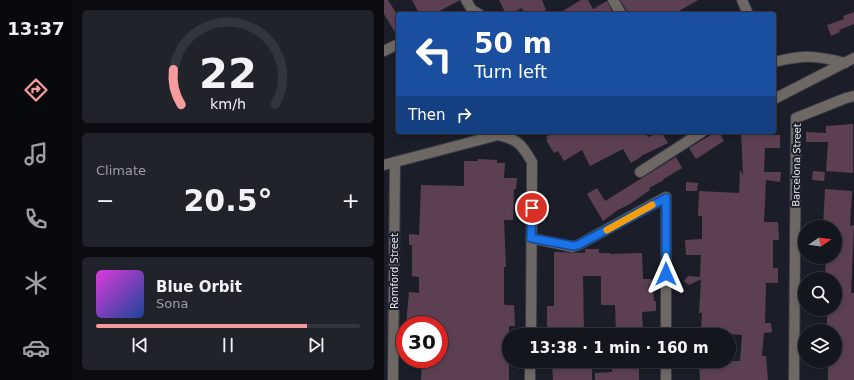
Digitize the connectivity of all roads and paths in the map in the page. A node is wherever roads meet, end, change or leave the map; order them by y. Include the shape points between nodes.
1 (466, 0) edge
2 (613, 0) edge
3 (742, 0) edge
4 (471, 12) edge
5 (620, 12) edge
6 (747, 12) edge
7 (396, 45) edge
8 (384, 51) edge
9 (850, 60) edge
10 (776, 62) edge
11 (854, 96) edge
12 (776, 98) edge
13 (699, 134) edge
14 (395, 162) junction
15 (384, 165) edge
16 (640, 172) dead end
17 (531, 238) junction
18 (531, 328) edge
19 (666, 328) edge
20 (530, 368) edge
21 (666, 368) edge
22 (393, 380) edge
23 (530, 380) edge
24 (666, 380) edge
25 (794, 380) edge

1 - 4 street
2 - 5 street
3 - 6 street
7 - 8 street
9 - 10 street via 798,56
9 - 12 street
11 - 25 street, Barcelona Street via 796,118
13 - 16 street
14 - 15 street
14 - 17 street via 498,135 512,138 523,146 532,162
14 - 22 street, Romford Street
17 - 18 street
17 - 19 street via 574,246 666,198
20 - 23 street
21 - 24 street

